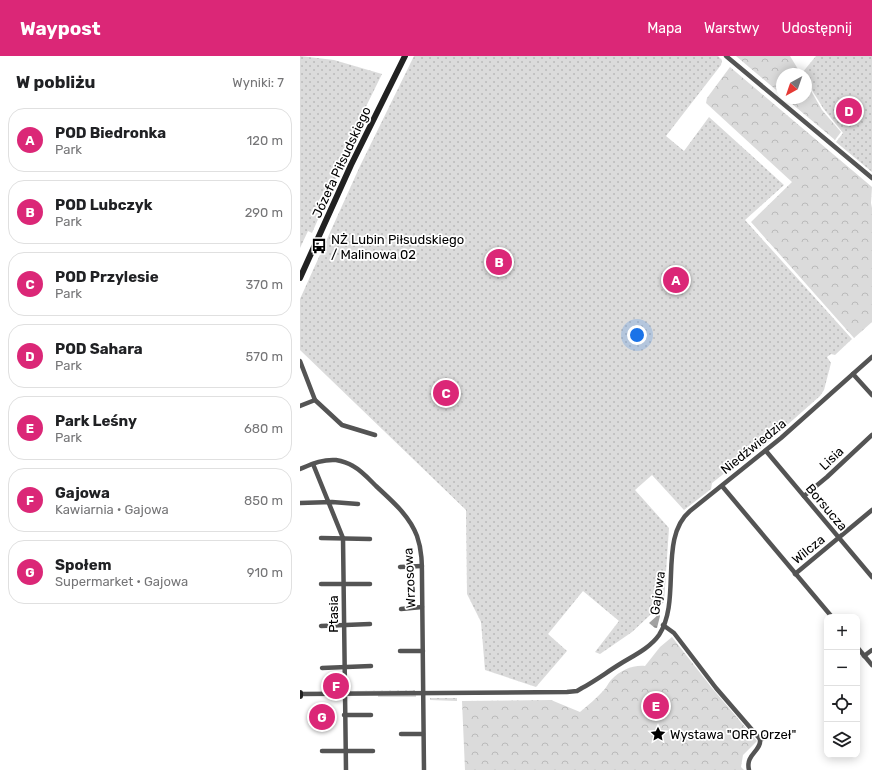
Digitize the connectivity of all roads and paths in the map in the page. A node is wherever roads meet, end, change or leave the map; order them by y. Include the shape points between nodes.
1 (404, 56) edge
2 (726, 56) edge
3 (872, 178) edge
4 (300, 278) edge
5 (872, 357) edge
6 (300, 361) edge
7 (853, 374) junction
8 (872, 395) edge
9 (315, 400) junction
10 (300, 406) edge
11 (375, 435) dead end
12 (872, 435) edge
13 (766, 451) junction
14 (313, 464) junction
15 (300, 469) edge
16 (722, 486) junction
17 (804, 496) junction
18 (329, 502) junction
19 (300, 503) edge
20 (358, 504) dead end
21 (872, 510) edge
22 (321, 538) dead end
23 (343, 538) junction
24 (839, 538) junction
25 (370, 539) dead end
26 (422, 566) junction
27 (400, 567) dead end
28 (795, 574) junction
29 (872, 577) edge
30 (322, 584) dead end
31 (344, 584) junction
32 (370, 584) dead end
33 (422, 607) junction
34 (401, 609) dead end
35 (829, 614) edge
36 (370, 624) dead end
37 (343, 625) junction
38 (663, 625) junction
39 (321, 626) dead end
40 (859, 650) edge
41 (872, 650) edge
42 (400, 651) dead end
43 (423, 651) junction
44 (864, 656) junction
45 (872, 665) edge
46 (371, 666) dead end
47 (322, 668) dead end
48 (344, 668) junction
49 (423, 693) junction
50 (300, 694) edge
51 (345, 694) junction
52 (344, 715) junction
53 (371, 715) dead end
54 (401, 734) dead end
55 (423, 734) junction
56 (769, 736) dead end
57 (760, 740) junction
58 (322, 751) dead end
59 (346, 751) junction
60 (372, 751) dead end
61 (346, 770) edge
62 (424, 770) edge
63 (749, 770) edge

1 - 4 street, Józefa Piłsudskiego
2 - 3 street
5 - 7 street, Niedźwiedzia
6 - 9 street
7 - 8 street
7 - 13 street, Niedźwiedzia
9 - 10 street
9 - 11 street via 342,425
12 - 17 street, Lisia
13 - 16 street, Niedźwiedzia
13 - 17 street, Borsucza
14 - 15 street, Wrzosowa
14 - 18 street, Ptasia
14 - 26 street, Wrzosowa via 328,460 342,462 354,466 367,477 410,522 420,545
16 - 28 street, Niedźwiedzia
16 - 38 street, Gajowa via 686,513 677,527 669,602
17 - 24 street, Borsucza
18 - 19 street
18 - 20 street
18 - 23 street, Ptasia
21 - 24 street, Wilcza
22 - 23 street
23 - 25 street
23 - 31 street, Ptasia
24 - 28 street, Wilcza
24 - 29 street, Borsucza
26 - 27 street
26 - 33 street, Wrzosowa
28 - 35 street, Niedźwiedzia
30 - 31 street
31 - 32 street
31 - 37 street, Ptasia
33 - 34 street
33 - 43 street, Wrzosowa
36 - 37 street
37 - 39 street
37 - 48 street, Ptasia
38 - 49 street, Gajowa via 648,646 577,690
38 - 57 street via 674,633
40 - 44 street
41 - 44 street
42 - 43 street
43 - 49 street, Wrzosowa
44 - 45 street
46 - 48 street
47 - 48 street
48 - 51 street, Ptasia
49 - 51 street, Gajowa
49 - 55 street, Wrzosowa
50 - 51 street, Gajowa
51 - 52 street, Ptasia
52 - 53 street
52 - 59 street, Ptasia
54 - 55 street
55 - 62 street, Wrzosowa
56 - 57 street
57 - 63 street via 760,746 749,759
58 - 59 street
59 - 60 street
59 - 61 street, Ptasia

